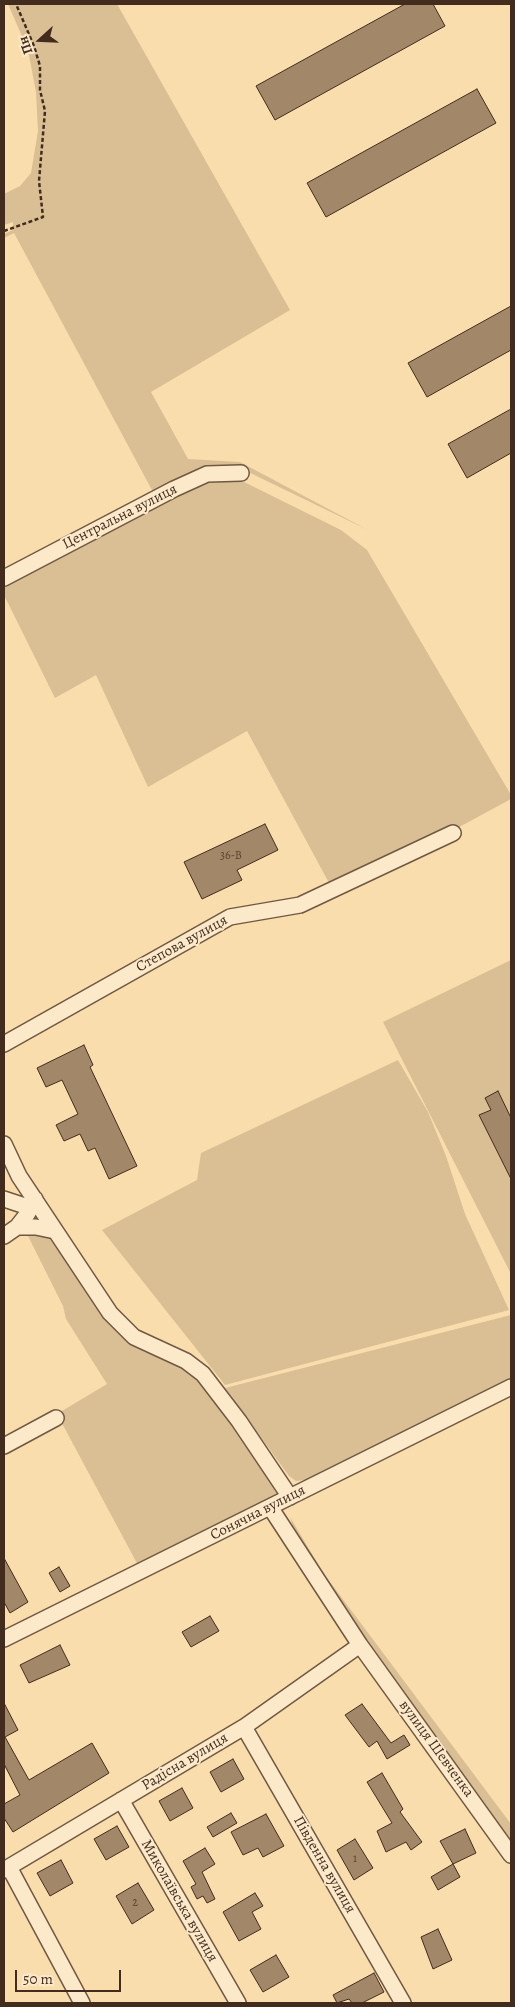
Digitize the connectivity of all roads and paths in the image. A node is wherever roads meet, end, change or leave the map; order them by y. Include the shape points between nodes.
1 (16, 4) edge
2 (4, 231) edge
3 (241, 473) dead end
4 (4, 578) edge
5 (453, 833) dead end
6 (4, 1044) edge
7 (4, 1144) edge
8 (4, 1199) edge
9 (33, 1204) junction
10 (55, 1231) junction
11 (10, 1232) edge
12 (511, 1387) edge
13 (56, 1418) dead end
14 (4, 1446) edge
15 (290, 1497) junction
16 (270, 1507) junction
17 (4, 1639) edge
18 (360, 1645) junction
19 (244, 1727) junction
20 (121, 1800) junction
21 (511, 1855) edge
22 (6, 1869) edge
23 (82, 2003) edge
24 (238, 2003) edge
25 (403, 2003) edge

1 - 2 path via 40,66 40,90 45,111 39,181 44,217
3 - 4 street, Центральна вулиця via 207,474
5 - 6 street, Степова вулиця via 300,905 230,917
7 - 9 street
8 - 9 street
9 - 10 street
9 - 11 street
10 - 11 street via 36,1227
10 - 15 street via 122,1327 134,1337 186,1361 203,1374
12 - 15 street, Сонячна вулиця
13 - 14 street
15 - 16 street, Сонячна вулиця
16 - 17 street, Сонячна вулиця
16 - 18 street, вулиця Шевченка
18 - 19 street, Радісна вулиця
18 - 21 street, вулиця Шевченка
19 - 20 street, Радісна вулиця
19 - 25 street, Південна вулиця
20 - 22 street, Радісна вулиця
20 - 24 street, Миколаївська вулиця
22 - 23 street

